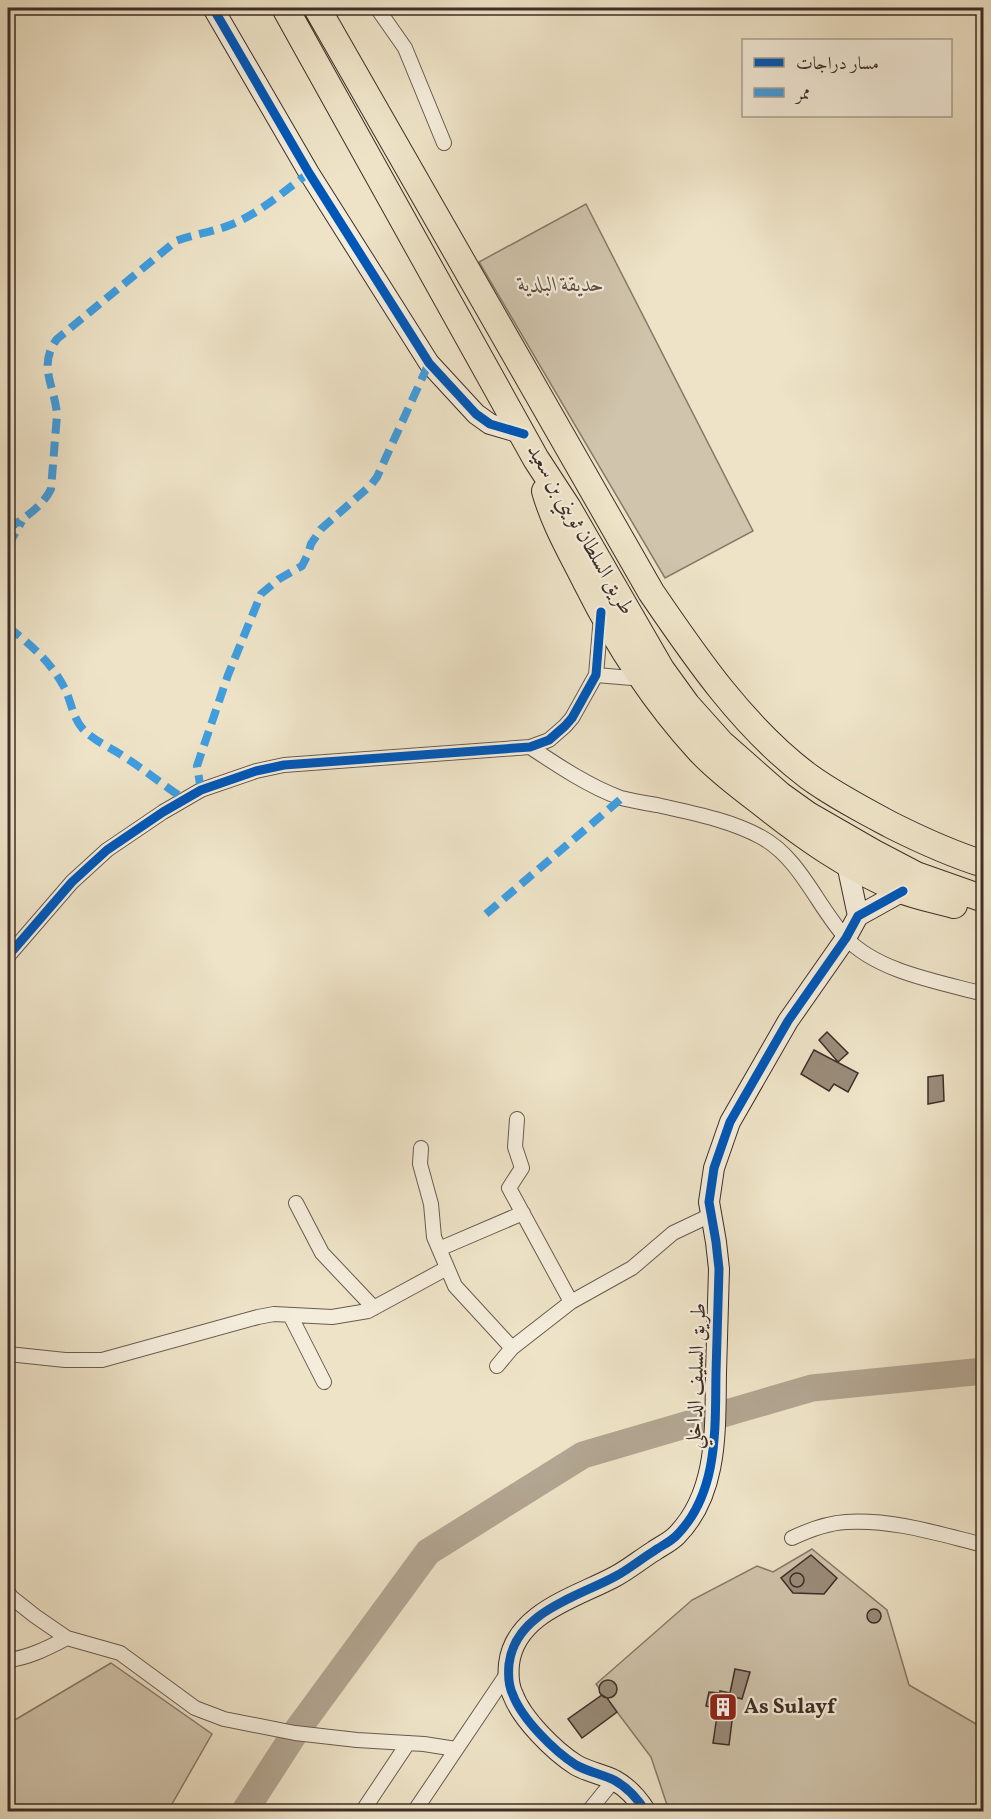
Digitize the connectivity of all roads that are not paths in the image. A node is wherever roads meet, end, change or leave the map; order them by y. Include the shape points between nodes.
1 (213, 8) edge
2 (285, 8) edge
3 (317, 8) edge
4 (377, 8) edge
5 (444, 143) dead end
6 (524, 434) junction
7 (536, 459) junction
8 (601, 612) junction
9 (596, 675) junction
10 (644, 679) junction
11 (530, 747) junction
12 (847, 864) junction
13 (984, 864) edge
14 (903, 891) junction
15 (984, 898) edge
16 (984, 912) edge
17 (858, 916) junction
18 (846, 938) junction
19 (8, 956) edge
20 (984, 994) edge
21 (517, 1119) dead end
22 (421, 1148) dead end
23 (296, 1203) dead end
24 (523, 1213) junction
25 (711, 1215) junction
26 (439, 1249) junction
27 (447, 1268) junction
28 (571, 1302) junction
29 (374, 1308) junction
30 (290, 1315) junction
31 (512, 1348) junction
32 (8, 1354) edge
33 (497, 1366) dead end
34 (324, 1382) dead end
35 (792, 1538) dead end
36 (984, 1545) edge
37 (8, 1592) edge
38 (66, 1638) junction
39 (8, 1660) edge
40 (509, 1671) junction
41 (408, 1743) junction
42 (456, 1749) junction
43 (614, 1780) junction
44 (362, 1812) edge
45 (414, 1812) edge
46 (588, 1812) edge
47 (646, 1812) edge

1 - 6 street via 309,173 429,363 476,414 490,424
2 - 6 highway, طريق السلطان ثويني بن سعيد
3 - 13 highway, طريق السلطان ثويني بن سعيد via 651,592 696,657 745,717 808,776 918,839
4 - 5 street via 405,48
6 - 7 highway, طريق السلطان ثويني بن سعيد
7 - 8 highway via 551,514
7 - 15 highway, طريق السلطان ثويني بن سعيد via 661,669 721,743 780,795 816,820 916,875
8 - 9 street
8 - 10 highway
9 - 10 street
9 - 11 street via 565,726 549,740
10 - 12 highway via 708,758 790,826
11 - 18 street via 622,798 698,815 763,838 801,875
11 - 19 street via 284,765 201,789 108,849 72,882
12 - 14 highway
12 - 17 street
14 - 16 highway
14 - 17 street
17 - 18 street, طريق السليف الداخلي
18 - 20 street via 890,966
18 - 25 street, طريق السليف الداخلي via 788,1020 730,1122 714,1168
21 - 24 street via 515,1147 522,1168 509,1188
22 - 26 street via 420,1164
23 - 29 street via 322,1253
24 - 26 street
24 - 28 street
25 - 28 street via 673,1233 632,1268
25 - 40 street, طريق السليف الداخلي via 719,1269 715,1448 702,1494 676,1537 616,1576 553,1607 529,1625 513,1649
26 - 27 street
27 - 29 street
27 - 31 street via 455,1286
28 - 31 street
29 - 30 street via 332,1317
30 - 32 street via 258,1317 102,1360
30 - 34 street
31 - 33 street
35 - 36 street via 814,1528 845,1522 916,1528
37 - 38 street
38 - 39 street
38 - 41 street via 120,1653 195,1708 224,1719 295,1733
40 - 42 street
40 - 43 street, طريق السليف الداخلي via 512,1694 522,1714 537,1730 577,1765
41 - 42 street
41 - 44 street
42 - 45 street
43 - 46 street
43 - 47 street, طريق السليف الداخلي via 634,1795

